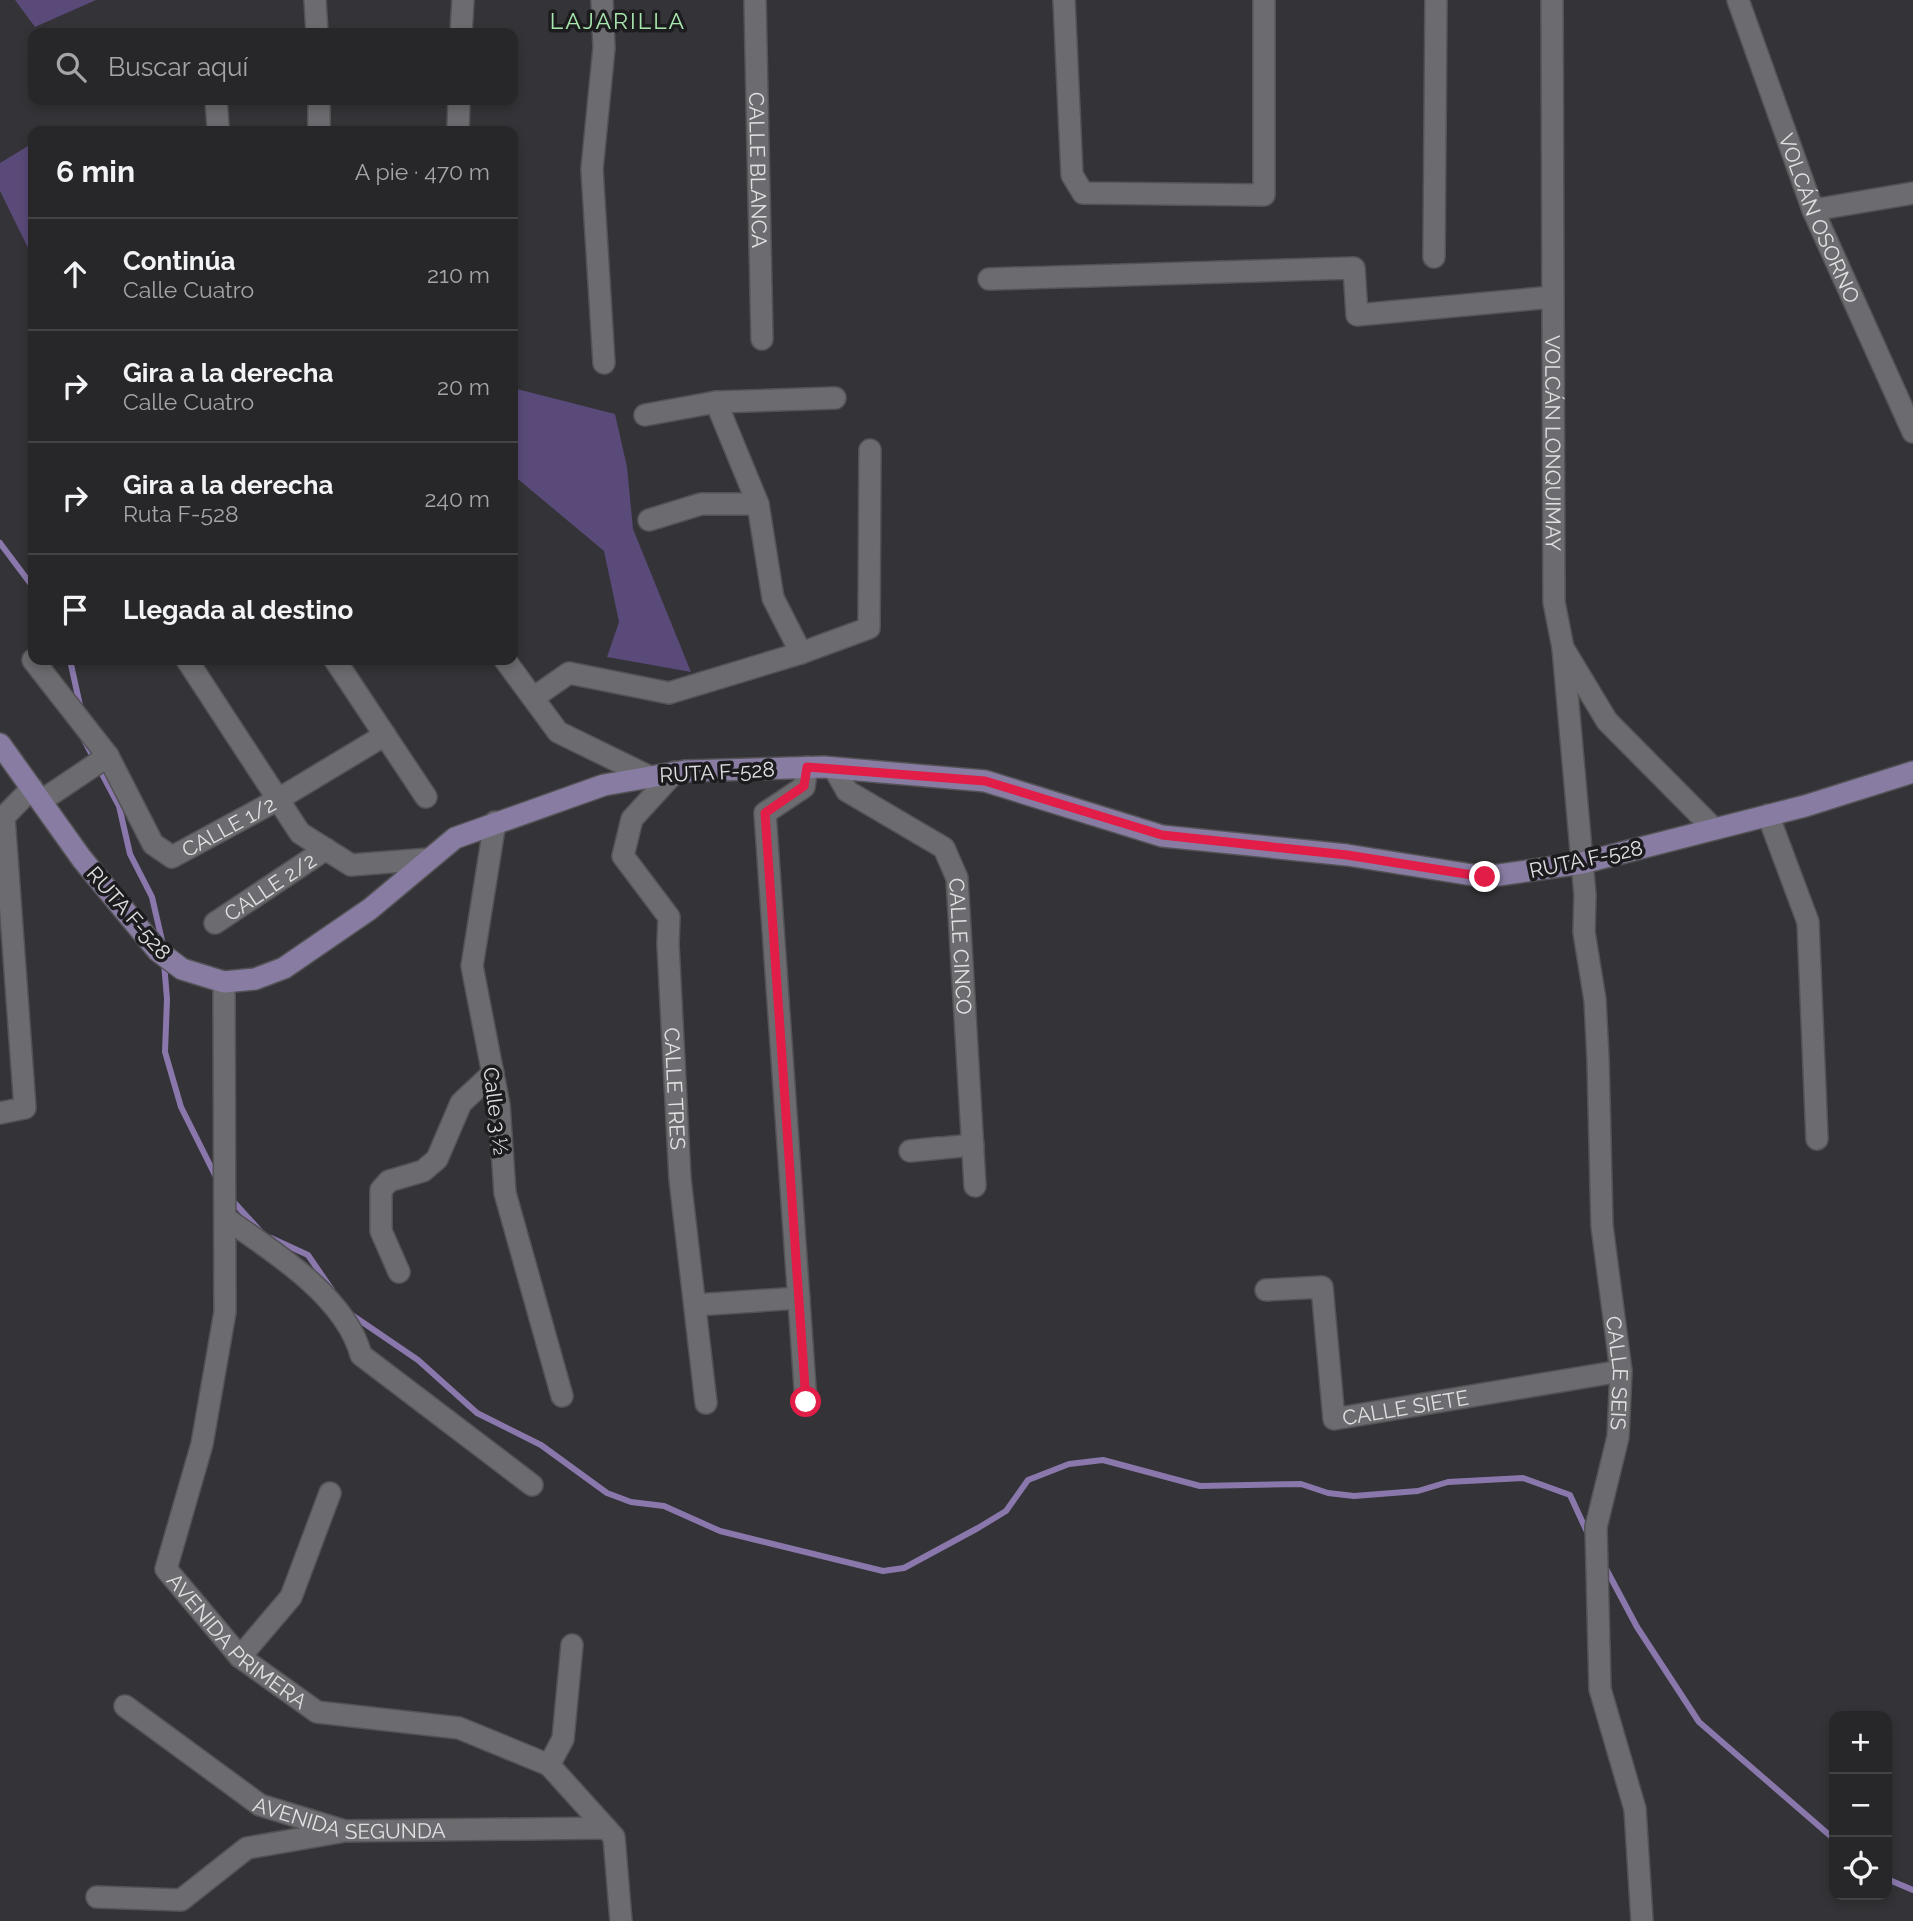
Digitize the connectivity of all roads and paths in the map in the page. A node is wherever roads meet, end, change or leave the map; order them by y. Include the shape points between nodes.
1 (315, 0) edge
2 (463, 0) edge
3 (602, 0) edge
4 (755, 0) edge
5 (1064, 0) edge
6 (1264, 0) edge
7 (1436, 0) edge
8 (1552, 0) edge
9 (1738, 0) edge
10 (317, 28) edge
11 (461, 28) edge
12 (216, 105) edge
13 (319, 105) edge
14 (459, 105) edge
15 (218, 126) dead end
16 (319, 126) edge
17 (458, 126) edge
18 (1913, 193) edge
19 (1813, 210) junction
20 (1434, 257) dead end
21 (989, 279) dead end
22 (1553, 297) junction
23 (762, 339) dead end
24 (604, 363) dead end
25 (835, 397) dead end
26 (716, 402) junction
27 (645, 415) dead end
28 (1913, 432) edge
29 (870, 450) dead end
30 (758, 504) junction
31 (649, 520) dead end
32 (1563, 648) junction
33 (801, 653) junction
34 (38, 665) edge
35 (190, 665) edge
36 (338, 665) edge
37 (509, 665) edge
38 (533, 698) junction
39 (385, 735) junction
40 (0, 744) edge
41 (108, 756) junction
42 (834, 768) junction
43 (675, 772) junction
44 (1913, 772) edge
45 (648, 776) junction
46 (805, 777) junction
47 (36, 794) junction
48 (426, 797) dead end
49 (277, 800) junction
50 (1768, 815) junction
51 (495, 822) junction
52 (1713, 828) junction
53 (326, 849) junction
54 (429, 859) junction
55 (1582, 863) junction
56 (215, 923) dead end
57 (224, 982) junction
58 (493, 1073) junction
59 (0, 1113) edge
60 (1817, 1139) dead end
61 (973, 1145) junction
62 (938, 1148) dead end
63 (975, 1186) dead end
64 (225, 1218) junction
65 (399, 1272) dead end
66 (1266, 1290) dead end
67 (799, 1298) junction
68 (695, 1305) junction
69 (1621, 1371) junction
70 (562, 1396) dead end
71 (806, 1402) dead end
72 (706, 1403) dead end
73 (532, 1485) dead end
74 (330, 1493) dead end
75 (572, 1645) dead end
76 (240, 1657) junction
77 (125, 1706) dead end
78 (548, 1765) junction
79 (606, 1828) junction
80 (345, 1831) junction
81 (97, 1897) dead end
82 (621, 1921) edge
83 (1642, 1921) edge

1 - 10 street
2 - 11 street
3 - 24 street via 604,48 592,169
4 - 23 street, CALLE BLANCA
5 - 6 street via 1072,175 1083,193 1264,195
7 - 20 street
8 - 22 street, VOLCÁN LONQUIMAY
9 - 19 street, VOLCÁN OSORNO
12 - 15 street
13 - 16 street
14 - 17 street
18 - 19 street
19 - 28 street, VOLCÁN OSORNO
21 - 22 street via 1354,268 1357,315
22 - 32 street, VOLCÁN LONQUIMAY via 1554,602
25 - 26 street
26 - 27 street
26 - 30 street
29 - 33 street via 869,628
30 - 31 street via 701,504
30 - 33 street via 773,598
32 - 52 street, VOLCÁN LONQUIMAY via 1607,722
32 - 55 street, CALLE SEIS
33 - 38 street via 669,694 569,673
34 - 41 street, CALLE 1/2
35 - 49 street
36 - 39 street
37 - 38 street
38 - 45 street via 558,732
39 - 48 street
39 - 49 street, CALLE 1/2
40 - 47 main road, RUTA F-528
41 - 47 street
41 - 49 street, CALLE 1/2 via 153,844 172,857
42 - 46 main road, RUTA F-528
42 - 55 main road, RUTA F-528 via 985,781 1162,835 1216,843 1347,855 1485,877
42 - 61 street, CALLE CINCO via 847,791 944,848 957,877
43 - 45 main road, RUTA F-528
43 - 46 main road, RUTA F-528
43 - 68 street, CALLE TRES via 632,819 623,856 669,917 680,1179
44 - 50 main road, RUTA F-528
45 - 51 main road, RUTA F-528 via 604,785
46 - 67 street via 765,813
47 - 57 main road, RUTA F-528 via 82,859 158,951 188,972
47 - 59 street via 4,817 25,1108
49 - 53 street via 299,833
50 - 52 main road, RUTA F-528
50 - 60 street via 1808,922
51 - 54 main road, RUTA F-528 via 455,838
51 - 58 street, Calle 3 ½ via 472,966
52 - 55 main road, RUTA F-528
53 - 54 street via 351,865
53 - 56 street, CALLE 2/2
54 - 57 main road, RUTA F-528 via 370,909 284,968 255,979
55 - 69 street, CALLE SEIS via 1584,932 1595,1000 1602,1226
57 - 64 street, AVENIDA PRIMERA
58 - 65 street via 461,1103 437,1159 423,1171 389,1181 381,1190 381,1231
58 - 70 street, Calle 3 ½ via 505,1193
61 - 62 street via 910,1151
61 - 63 street, CALLE CINCO
64 - 73 street via 295,1266 355,1332 361,1355
64 - 76 street, AVENIDA PRIMERA via 225,1312 202,1444 166,1569
66 - 69 street, CALLE SIETE via 1322,1287 1334,1419
67 - 68 street
67 - 71 street
68 - 72 street, CALLE TRES
69 - 83 street, CALLE SEIS via 1618,1437 1597,1527 1600,1689 1635,1809
74 - 76 street via 290,1597
75 - 78 street via 563,1739
76 - 78 street, AVENIDA PRIMERA via 317,1712 459,1728
77 - 80 street, AVENIDA SEGUNDA via 260,1805
78 - 79 street, AVENIDA PRIMERA
79 - 80 street, AVENIDA SEGUNDA
79 - 82 street, AVENIDA PRIMERA via 614,1837
80 - 81 street via 247,1848 181,1900

